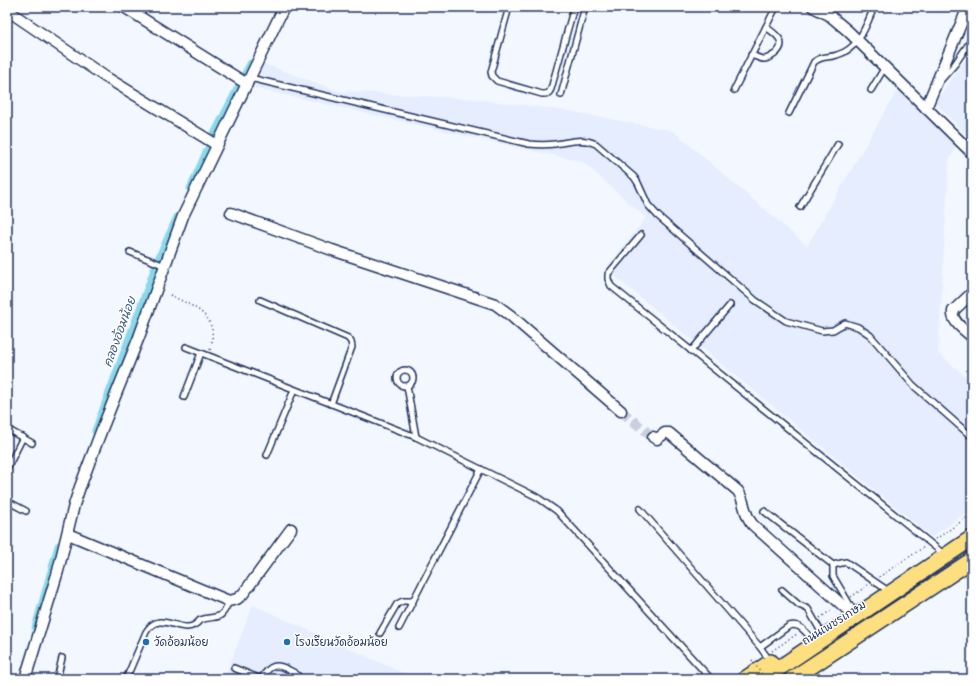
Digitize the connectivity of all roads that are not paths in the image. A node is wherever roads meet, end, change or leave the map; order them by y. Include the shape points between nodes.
1 (124, 7) edge
2 (284, 7) edge
3 (509, 7) edge
4 (574, 7) edge
5 (585, 7) edge
6 (776, 7) edge
7 (813, 7) edge
8 (874, 7) edge
9 (968, 7) edge
10 (7, 10) edge
11 (766, 27) junction
12 (972, 39) edge
13 (858, 41) junction
14 (751, 55) junction
15 (885, 67) junction
16 (246, 81) junction
17 (935, 88) junction
18 (734, 90) dead end
19 (871, 90) dead end
20 (561, 95) dead end
21 (926, 108) junction
22 (790, 113) dead end
23 (213, 143) junction
24 (838, 144) dead end
25 (972, 153) edge
26 (800, 207) dead end
27 (231, 214) dead end
28 (642, 235) dead end
29 (130, 252) dead end
30 (160, 264) junction
31 (972, 293) edge
32 (260, 300) dead end
33 (730, 305) dead end
34 (972, 337) edge
35 (186, 346) dead end
36 (691, 351) junction
37 (201, 353) junction
38 (407, 386) dead end
39 (294, 390) junction
40 (184, 397) dead end
41 (331, 404) junction
42 (621, 410) tunnel mouth
43 (7, 428) edge
44 (23, 437) junction
45 (653, 437) dead end
46 (972, 437) edge
47 (416, 438) junction
48 (32, 442) dead end
49 (267, 455) dead end
50 (7, 469) edge
51 (481, 469) junction
52 (7, 501) edge
53 (640, 509) dead end
54 (26, 511) dead end
55 (764, 511) dead end
56 (291, 529) dead end
57 (68, 534) junction
58 (972, 538) edge
59 (946, 556) junction
60 (972, 560) edge
61 (833, 565) junction
62 (925, 571) junction
63 (782, 590) dead end
64 (887, 590) junction
65 (912, 599) junction
66 (229, 601) junction
67 (413, 601) junction
68 (852, 611) junction
69 (400, 628) dead end
70 (380, 633) dead end
71 (815, 633) junction
72 (760, 647) junction
73 (62, 658) dead end
74 (771, 662) junction
75 (234, 668) dead end
76 (25, 679) edge
77 (58, 679) edge
78 (126, 679) edge
79 (261, 679) edge
80 (300, 679) edge
81 (711, 679) edge
82 (745, 679) edge
83 (764, 679) edge
84 (792, 679) edge
85 (810, 679) edge

1 - 16 street
2 - 16 street
3 - 4 lane via 492,76 497,81 547,94 551,89
5 - 20 lane
6 - 11 lane
7 - 13 street via 829,15
8 - 13 lane
9 - 17 street
10 - 23 street via 104,76
11 - 14 lane
11 - 14 lane via 777,35 781,46 771,57 764,59
12 - 17 lane
13 - 15 street
13 - 22 lane via 840,54 818,58 814,62
14 - 18 lane
15 - 19 lane
15 - 21 street
16 - 23 street
16 - 46 lane via 530,144 546,145 589,140 634,177 648,205 658,216 755,300 786,321 822,331 832,330 845,323 858,326 870,335 913,385
17 - 21 street
21 - 25 street
23 - 30 street
24 - 26 lane
27 - 42 street via 496,304
28 - 36 lane via 608,274 608,279 611,286
29 - 30 lane
30 - 57 street via 139,337 80,487
31 - 34 street via 952,315
32 - 41 lane via 348,338 351,342 352,347
33 - 36 lane
35 - 37 lane
36 - 59 lane
37 - 39 lane
37 - 40 lane
38 - 47 lane
39 - 41 lane
39 - 49 lane
41 - 47 lane
43 - 44 lane
44 - 48 lane
44 - 50 lane
45 - 68 street via 669,433 738,491 747,519
47 - 51 lane
51 - 67 lane
51 - 81 lane via 537,497 558,511
52 - 54 lane
53 - 72 lane
55 - 61 lane
56 - 66 street via 243,594
57 - 66 street
57 - 76 street
58 - 59 main road, ถนนเพชรเกษม
59 - 62 main road, ถนนเพชรเกษม
60 - 65 main road, ถนนเพชรเกษม
61 - 64 lane via 846,562
61 - 68 lane via 833,576
62 - 64 main road, ถนนเพชรเกษม
62 - 83 main road, ถนนเพชรเกษม
63 - 71 lane via 799,605 808,609
64 - 68 main road, ถนนเพชรเกษม
65 - 84 main road, ถนนเพชรเกษม
65 - 85 main road, ถนนเพชรเกษม
66 - 78 lane via 219,616 200,620 191,627 158,621 150,625
67 - 69 lane
67 - 70 lane via 397,604
68 - 71 main road, ถนนเพชรเกษม
71 - 72 lane via 794,624
71 - 74 main road, ถนนเพชรเกษม
72 - 74 lane
73 - 77 lane
74 - 82 main road, ถนนเพชรเกษม
75 - 79 lane
79 - 80 lane via 269,669 280,665

